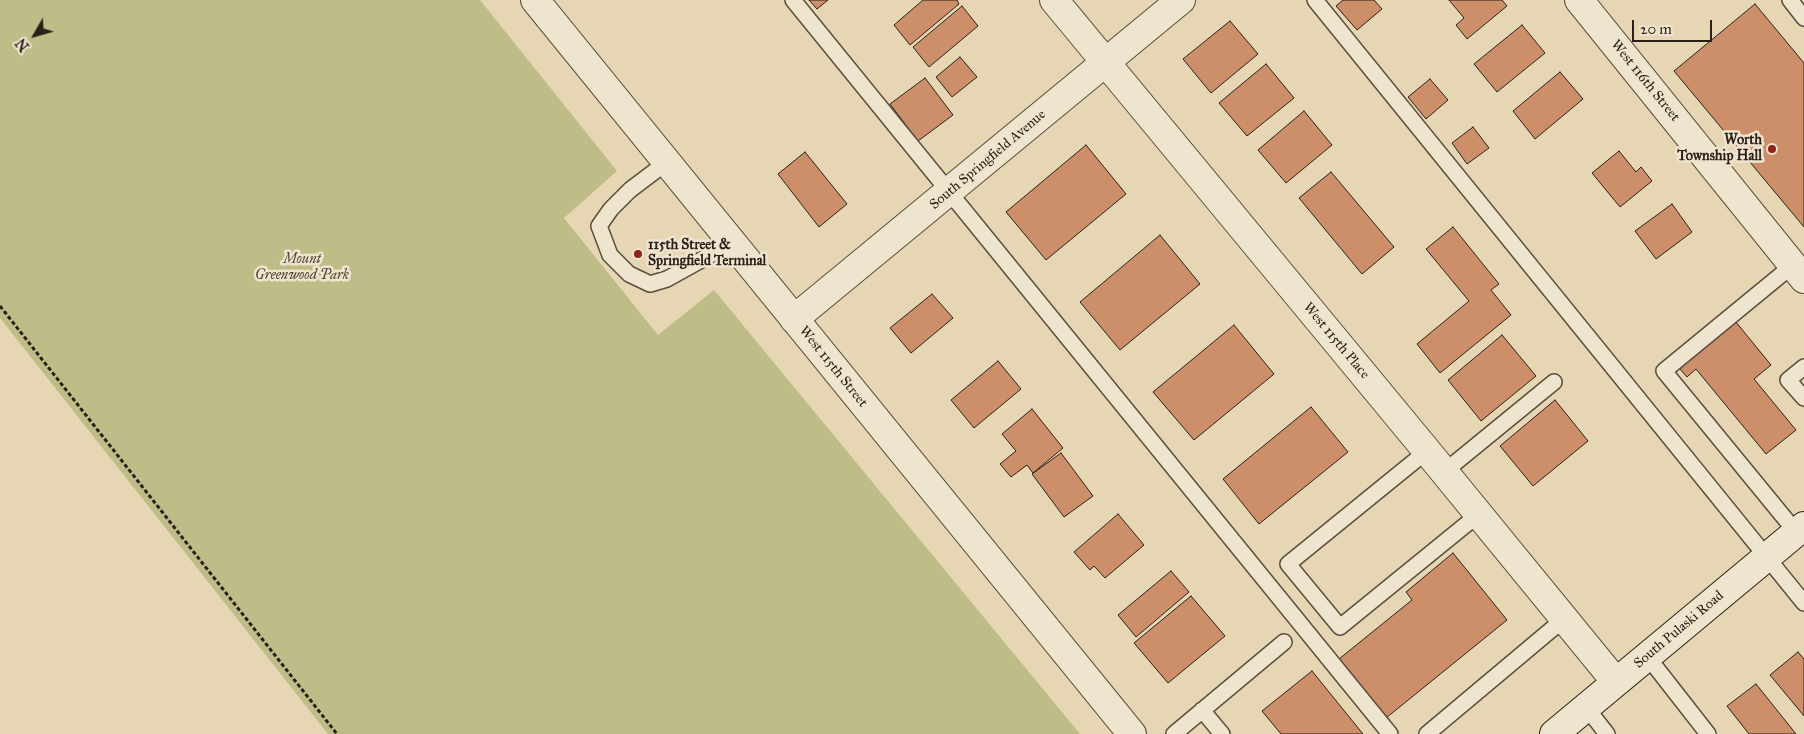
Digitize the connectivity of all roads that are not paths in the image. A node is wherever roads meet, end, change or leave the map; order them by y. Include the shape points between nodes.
1 (535, 0) edge
2 (793, 0) edge
3 (1054, 0) edge
4 (1181, 0) edge
5 (1315, 0) edge
6 (1579, 0) edge
7 (1790, 0) edge
8 (1804, 18) edge
9 (1105, 63) junction
10 (667, 162) junction
11 (949, 192) junction
12 (732, 243) junction
13 (1799, 272) edge
14 (794, 319) junction
15 (1804, 367) edge
16 (1554, 382) dead end
17 (1804, 398) edge
18 (1427, 451) junction
19 (1444, 472) junction
20 (1479, 514) junction
21 (1800, 529) edge
22 (1766, 557) junction
23 (1804, 603) edge
24 (1564, 619) junction
25 (1284, 642) dead end
26 (1648, 656) junction
27 (1616, 682) junction
28 (1586, 707) junction
29 (1202, 710) junction
30 (1132, 734) edge
31 (1174, 734) edge
32 (1222, 734) edge
33 (1390, 734) edge
34 (1427, 734) edge
35 (1554, 734) edge
36 (1607, 734) edge
37 (1708, 734) edge

1 - 10 street, West 115th Street
2 - 11 lane
3 - 9 street, West 115th Place
4 - 9 street, South Springfield Avenue
5 - 22 lane
6 - 13 street, West 116th Street
7 - 8 lane
9 - 11 street, South Springfield Avenue
9 - 18 street, West 115th Place
10 - 12 street, West 115th Street
10 - 12 lane via 630,190 599,226 610,255 629,274 650,284 667,279
11 - 14 street, South Springfield Avenue
11 - 33 lane
12 - 14 street, West 115th Street
13 - 21 lane via 1664,371
14 - 30 street, West 115th Street
15 - 17 lane via 1788,380
16 - 19 lane
18 - 19 street, West 115th Place
18 - 20 lane via 1288,564 1311,592 1340,627
19 - 20 street, West 115th Place
20 - 24 street, West 115th Place
21 - 22 street, South Pulaski Road
22 - 23 lane
22 - 26 street, South Pulaski Road
24 - 27 street, West 115th Place
24 - 34 lane
25 - 29 lane
26 - 27 street, South Pulaski Road
26 - 37 lane
27 - 28 street, South Pulaski Road
28 - 35 street, South Pulaski Road
28 - 36 lane
29 - 31 lane
29 - 32 lane

